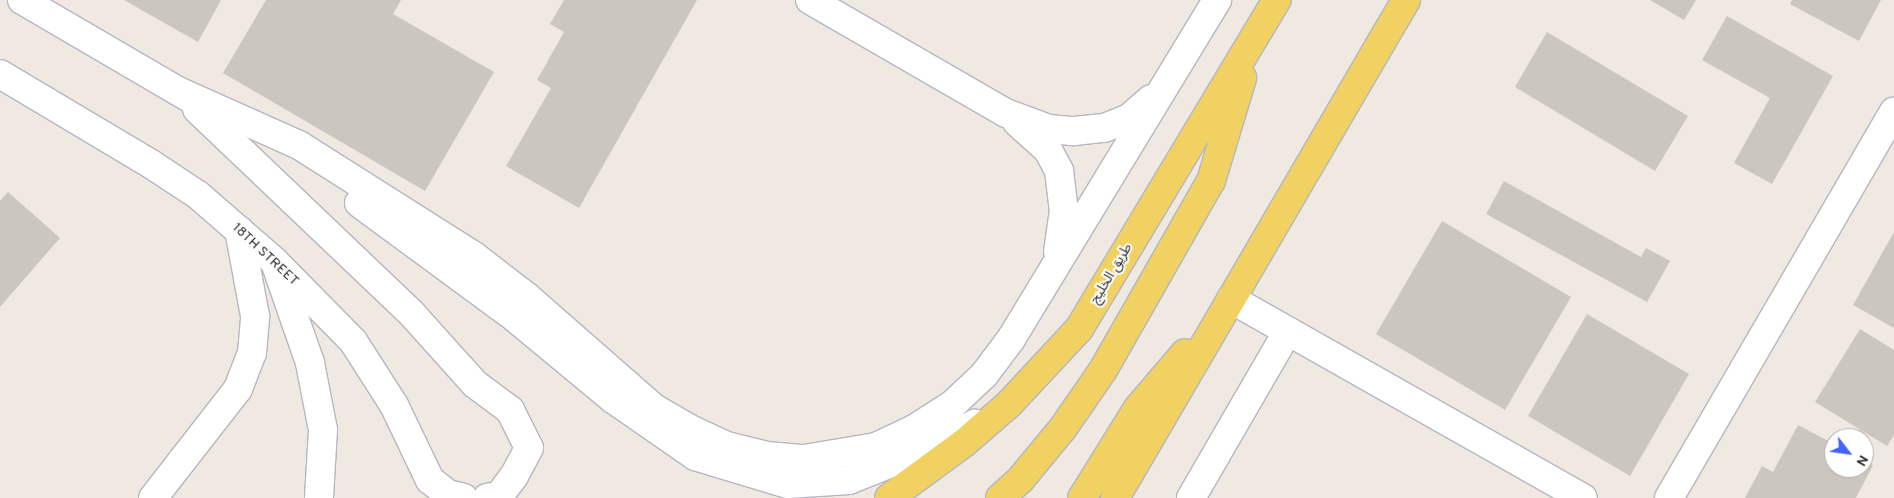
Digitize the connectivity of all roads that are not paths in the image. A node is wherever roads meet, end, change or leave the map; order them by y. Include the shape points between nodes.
1 (22, 0) edge
2 (810, 0) edge
3 (1217, 0) edge
4 (1277, 0) edge
5 (1406, 0) edge
6 (1254, 38) junction
7 (1175, 70) junction
8 (0, 74) edge
9 (178, 91) junction
10 (1894, 112) edge
11 (1006, 113) junction
12 (239, 230) junction
13 (275, 262) junction
14 (1056, 264) junction
15 (1231, 299) junction
16 (1288, 331) junction
17 (1009, 404) junction
18 (153, 498) edge
19 (319, 498) edge
20 (464, 498) edge
21 (487, 498) edge
22 (888, 498) edge
23 (1000, 498) edge
24 (1082, 498) edge
25 (1115, 498) edge
26 (1192, 498) edge
27 (1583, 498) edge
28 (1669, 498) edge

1 - 9 street
2 - 11 street
3 - 7 street
4 - 6 main road, طريق الخليج
5 - 15 main road
6 - 17 main road, طريق الخليج via 1078,329
6 - 23 main road via 1211,181 1103,370 1063,428 1020,480
7 - 11 street via 1149,101 1128,118 1104,128 1049,129
7 - 14 street
8 - 12 street, 18TH STREET via 151,164 198,196
9 - 14 street via 299,145 466,251 526,296 654,408 727,446 767,456 804,459 876,447 914,429 952,405 984,375 1011,339
9 - 17 street via 329,182 390,224 509,313 613,399 695,456 788,484 849,480 941,443
9 - 21 street via 230,137 412,314 475,384 510,410 529,448 499,496
10 - 28 street
11 - 14 street via 1048,150 1059,171 1064,210
12 - 13 street, 18TH STREET
12 - 18 street via 255,316 252,353 238,389
13 - 19 street via 310,364 323,430
13 - 20 street, 18TH STREET via 353,341 394,405 430,480 448,494
15 - 16 street
15 - 24 main road via 1138,408
15 - 25 main road
16 - 26 street
16 - 27 street
17 - 22 main road, طريق الخليج via 964,443

